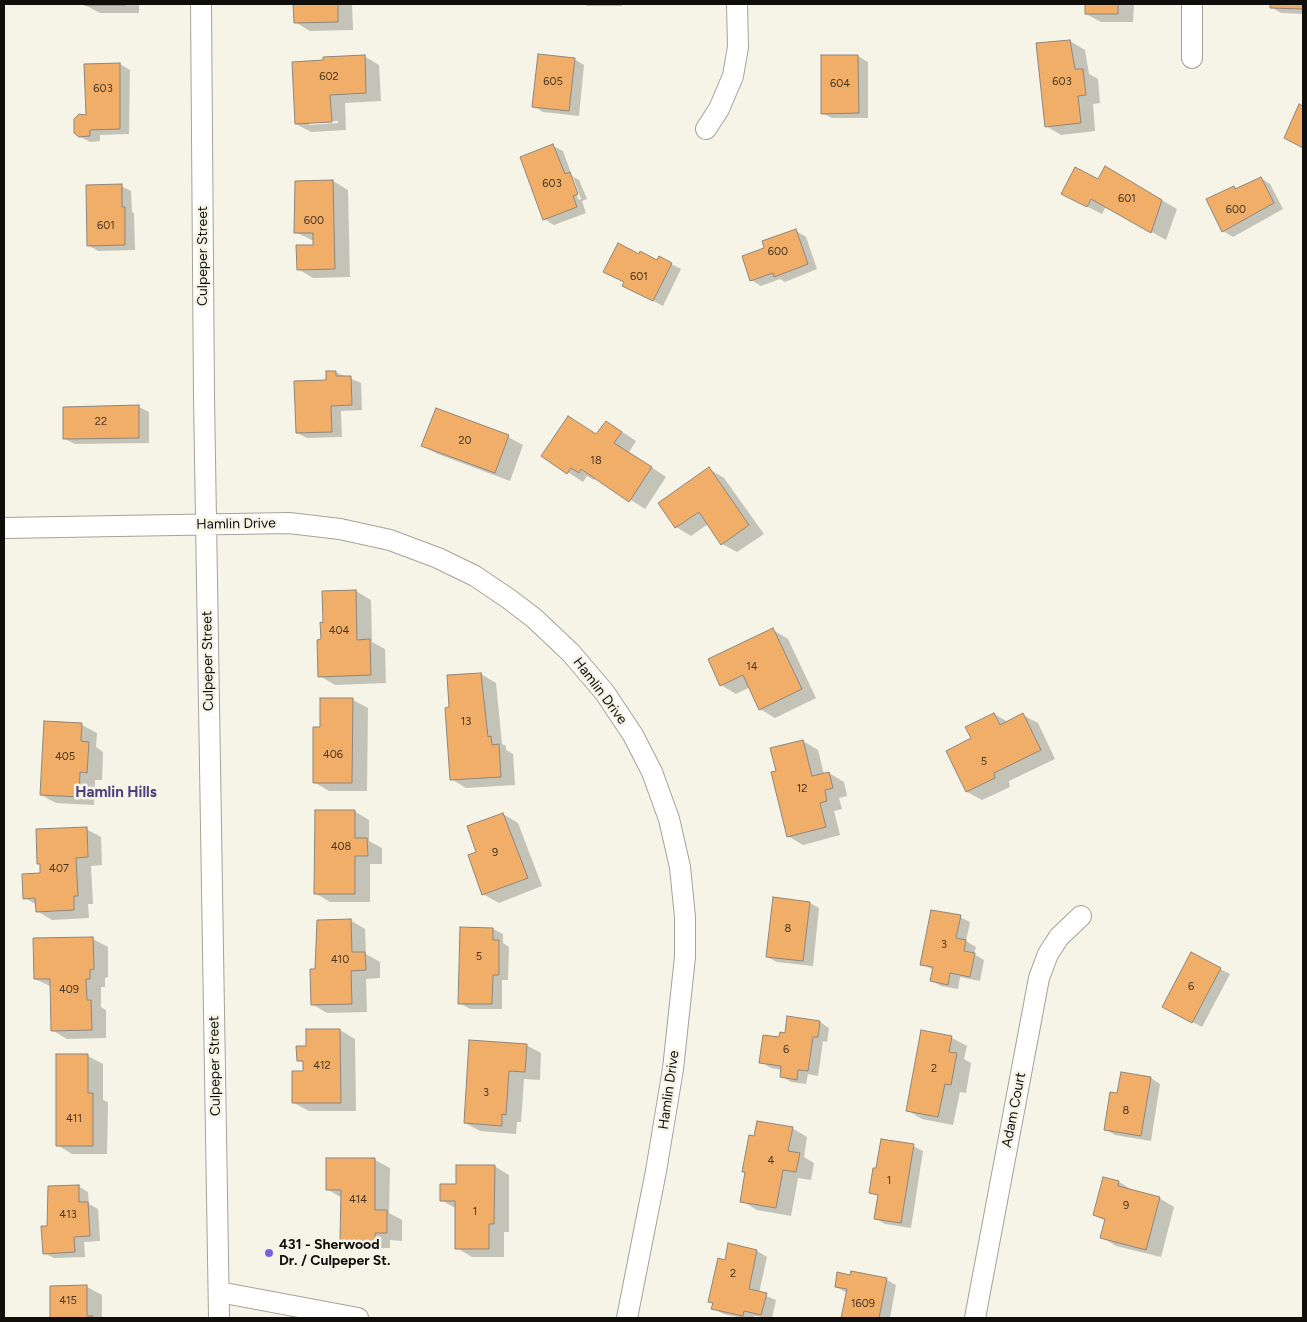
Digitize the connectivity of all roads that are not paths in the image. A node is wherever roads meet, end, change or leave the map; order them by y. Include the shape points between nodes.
1 (201, 4) edge
2 (737, 4) edge
3 (1192, 4) edge
4 (1192, 58) dead end
5 (706, 129) dead end
6 (206, 524) junction
7 (4, 528) edge
8 (1081, 916) dead end
9 (219, 1292) junction
10 (219, 1318) edge
11 (358, 1318) edge
12 (627, 1318) edge
13 (976, 1318) edge

1 - 6 street, Culpeper Street
2 - 5 street via 738,47 733,76 719,110
3 - 4 street
6 - 7 street, Hamlin Drive
6 - 9 street, Culpeper Street
6 - 12 street, Hamlin Drive via 289,523 340,529 390,540 475,576 534,618 571,653 605,693 637,743 652,772 669,819 680,867 685,916 673,1069
8 - 13 street, Adam Court via 1059,937 1039,978
9 - 10 street, Culpeper Street
9 - 11 street

